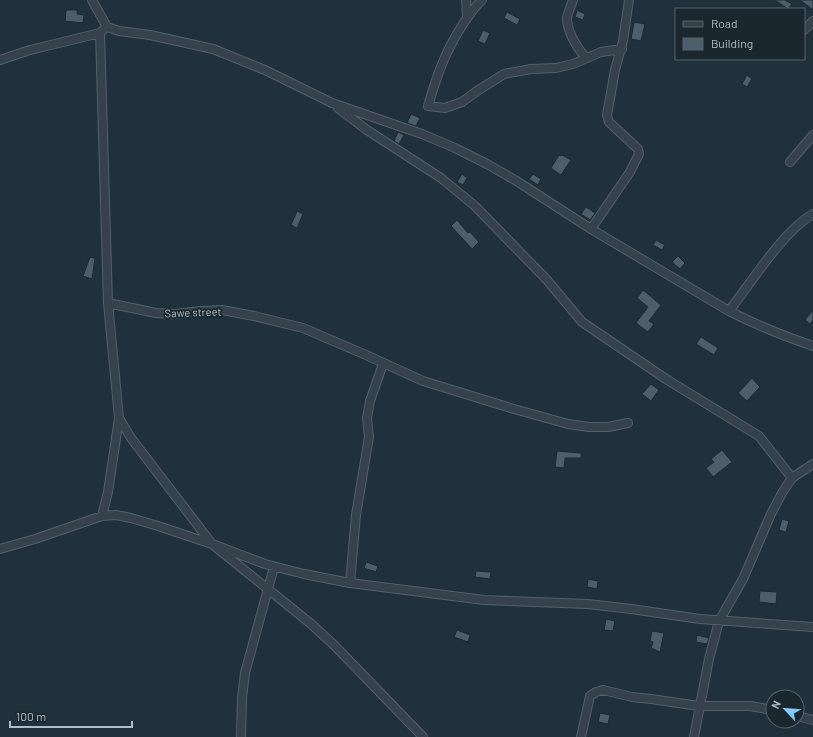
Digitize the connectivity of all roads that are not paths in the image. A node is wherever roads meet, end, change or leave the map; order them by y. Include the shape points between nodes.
1 (92, 0) edge
2 (466, 0) edge
3 (482, 0) edge
4 (574, 0) edge
5 (629, 0) edge
6 (467, 18) junction
7 (813, 21) edge
8 (107, 27) junction
9 (805, 29) edge
10 (100, 33) junction
11 (622, 49) junction
12 (585, 57) junction
13 (0, 60) edge
14 (332, 102) junction
15 (813, 135) edge
16 (790, 162) dead end
17 (813, 214) edge
18 (591, 229) junction
19 (108, 303) junction
20 (729, 311) junction
21 (813, 346) edge
22 (383, 364) junction
23 (119, 418) junction
24 (628, 423) dead end
25 (813, 464) edge
26 (792, 478) junction
27 (102, 516) junction
28 (212, 544) junction
29 (0, 549) edge
30 (274, 567) junction
31 (350, 583) junction
32 (268, 589) junction
33 (719, 621) junction
34 (813, 627) edge
35 (699, 706) junction
36 (765, 709) edge
37 (241, 737) edge
38 (423, 737) edge
39 (581, 737) edge
40 (694, 737) edge

1 - 8 street
2 - 6 street
3 - 6 street
4 - 12 street via 568,17 569,31
5 - 11 street
6 - 12 street via 444,59 428,106 445,108 462,102 504,74 556,68 573,64
7 - 9 street
8 - 10 street
8 - 14 street via 213,49
10 - 13 street
10 - 19 street
11 - 12 street
11 - 18 street via 615,70 607,115 609,122 638,149 639,154 630,172
14 - 18 street via 422,134 488,164
14 - 26 street via 367,130 441,178 475,206 547,280 582,322 666,379 759,436
15 - 16 street
17 - 20 street via 773,253
18 - 20 street
19 - 22 street, Sawe street via 156,313 222,310 254,316 303,328
19 - 23 street
20 - 21 street
22 - 24 street, Sawe street via 446,389 568,424 608,427
22 - 31 street via 368,412 369,437 356,515
23 - 27 street
23 - 28 street via 131,438
25 - 26 street
26 - 33 street via 771,514 743,579
27 - 28 street via 131,518
27 - 29 street
28 - 30 street
28 - 32 street
30 - 31 street
30 - 32 street
31 - 33 street via 484,600 631,608
32 - 37 street via 245,673
32 - 38 street via 335,646
33 - 34 street
33 - 35 street
35 - 36 street via 750,706
35 - 39 street via 632,697 603,690 590,696
35 - 40 street

